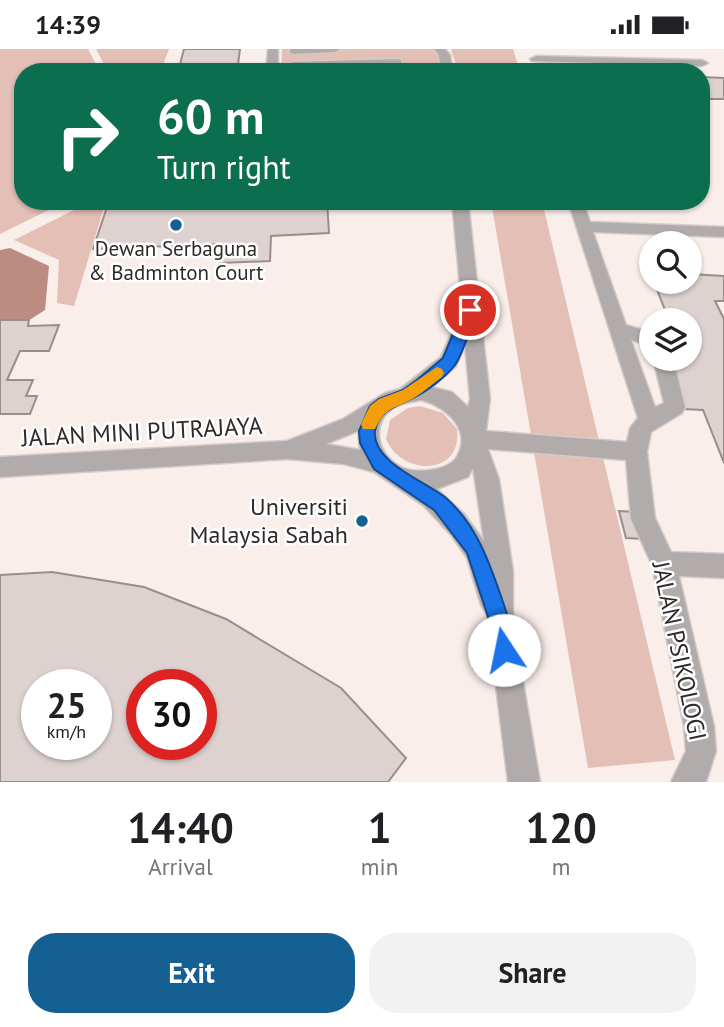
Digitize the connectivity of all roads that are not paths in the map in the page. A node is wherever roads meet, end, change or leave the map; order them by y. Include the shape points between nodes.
1 (335, 49) edge
2 (590, 49) edge
3 (294, 51) dead end
4 (534, 54) edge
5 (597, 60) junction
6 (397, 62) dead end
7 (362, 63) edge
8 (702, 63) dead end
9 (461, 210) edge
10 (578, 210) edge
11 (584, 227) junction
12 (724, 232) edge
13 (470, 310) junction
14 (619, 330) junction
15 (639, 336) edge
16 (666, 371) edge
17 (408, 394) junction
18 (376, 411) junction
19 (649, 420) junction
20 (474, 439) junction
21 (287, 450) junction
22 (636, 452) junction
23 (0, 467) edge
24 (390, 471) junction
25 (664, 564) junction
26 (724, 566) edge
27 (500, 623) junction
28 (523, 782) edge
29 (687, 782) edge

1 - 3 street
2 - 5 street
4 - 5 street
5 - 8 street
6 - 7 street
9 - 13 street
10 - 11 street
11 - 12 street
11 - 14 street
13 - 17 street via 449,361
13 - 20 street via 480,399
14 - 15 street
14 - 19 street
16 - 19 street via 675,407
17 - 18 street
17 - 20 street via 434,396 458,408
18 - 21 street
18 - 24 street via 367,431 368,443
19 - 22 street, JALAN PSIKOLOGI via 641,428
20 - 22 street
20 - 24 street via 467,461 447,477 419,481
20 - 27 street via 488,479 500,571
21 - 23 street, JALAN MINI PUTRAJAYA
21 - 24 street via 344,455
22 - 25 street, JALAN PSIKOLOGI via 643,519
24 - 27 street via 440,505 475,549
25 - 26 street
25 - 29 street, JALAN PSIKOLOGI via 699,726 701,751
27 - 28 street

